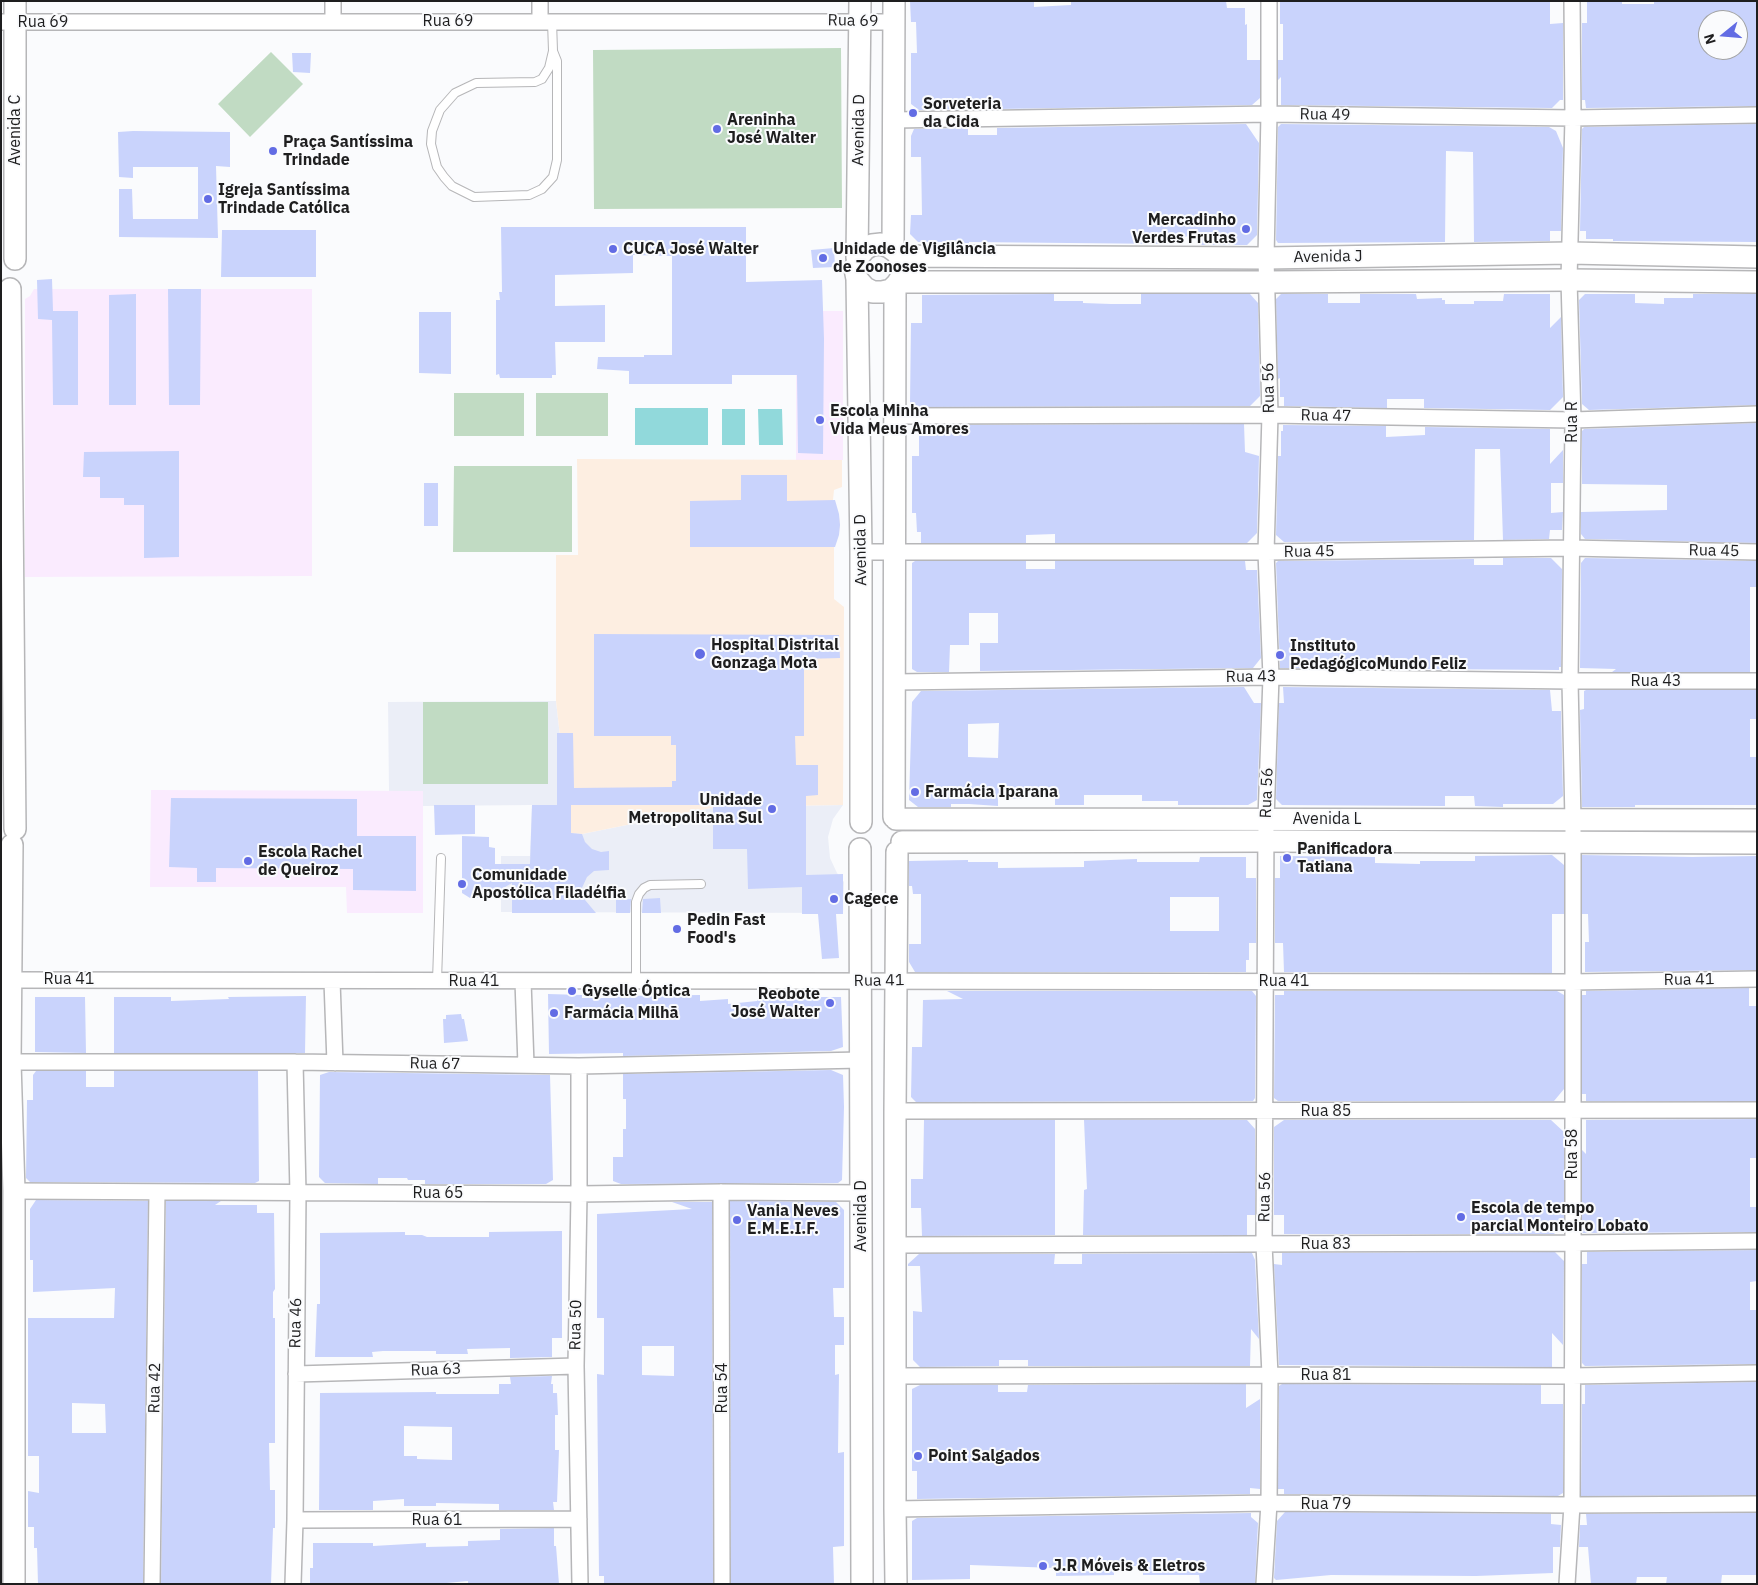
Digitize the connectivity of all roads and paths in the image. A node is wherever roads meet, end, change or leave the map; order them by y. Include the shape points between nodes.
1 (15, 1) edge
2 (332, 1) edge
3 (540, 1) edge
4 (1269, 1) edge
5 (1572, 1) edge
6 (860, 11) edge
7 (894, 12) edge
8 (333, 21) junction
9 (546, 21) junction
10 (8, 22) edge
11 (553, 51) junction
12 (1269, 114) junction
13 (1757, 115) edge
14 (1573, 118) junction
15 (894, 120) junction
16 (896, 252) junction
17 (1570, 253) junction
18 (8, 254) edge
19 (1757, 257) edge
20 (1266, 258) junction
21 (857, 268) junction
22 (1569, 280) junction
23 (1267, 282) junction
24 (1757, 282) edge
25 (897, 284) junction
26 (6, 291) edge
27 (1757, 414) edge
28 (1270, 415) junction
29 (895, 416) junction
30 (1573, 420) junction
31 (1570, 548) junction
32 (861, 552) junction
33 (895, 552) junction
34 (1266, 552) junction
35 (1757, 552) edge
36 (7, 554) edge
37 (1271, 677) junction
38 (1570, 681) junction
39 (1757, 681) edge
40 (895, 682) junction
41 (1, 812) edge
42 (895, 818) junction
43 (1266, 819) junction
44 (1757, 820) edge
45 (1573, 821) junction
46 (861, 822) junction
47 (1266, 841) junction
48 (9, 843) edge
49 (1572, 843) junction
50 (1757, 843) edge
51 (900, 847) junction
52 (860, 849) junction
53 (441, 858) dead end
54 (701, 884) dead end
55 (1757, 979) edge
56 (6, 980) edge
57 (332, 980) junction
58 (437, 981) junction
59 (523, 981) junction
60 (896, 981) junction
61 (1266, 981) junction
62 (636, 982) junction
63 (861, 982) junction
64 (1572, 982) junction
65 (861, 1060) junction
66 (10, 1062) junction
67 (295, 1062) junction
68 (335, 1062) junction
69 (526, 1065) junction
70 (579, 1066) junction
71 (1572, 1110) junction
72 (1757, 1110) edge
73 (894, 1111) junction
74 (1266, 1111) junction
75 (7, 1114) edge
76 (14, 1191) junction
77 (158, 1192) junction
78 (721, 1192) junction
79 (298, 1193) junction
80 (861, 1193) junction
81 (579, 1194) junction
82 (1757, 1240) edge
83 (1573, 1243) junction
84 (1264, 1244) junction
85 (894, 1245) junction
86 (576, 1366) junction
87 (1757, 1373) edge
88 (296, 1374) junction
89 (1270, 1375) junction
90 (895, 1376) junction
91 (1572, 1376) junction
92 (7, 1377) edge
93 (1269, 1503) junction
94 (1757, 1504) edge
95 (1572, 1505) junction
96 (895, 1509) junction
97 (295, 1520) junction
98 (579, 1520) junction
99 (14, 1584) edge
100 (152, 1584) edge
101 (293, 1584) edge
102 (580, 1584) edge
103 (722, 1584) edge
104 (862, 1584) edge
105 (896, 1584) edge
106 (1264, 1584) edge
107 (1568, 1584) edge

1 - 10 street, Avenida C
2 - 8 street
3 - 9 street
4 - 12 street, Rua 56
5 - 14 street, Rua R
6 - 7 street, Rua 69
6 - 9 street, Rua 69
6 - 21 street, Avenida D
7 - 15 street
8 - 9 street, Rua 69
8 - 10 street, Rua 69
9 - 11 lane
10 - 18 street, Avenida C
11 - 11 lane via 557,61 558,160 548,184 529,195 474,197 452,186 437,167 431,144 440,110 455,93 476,83 535,82 542,79
12 - 14 street, Rua 49
12 - 15 street, Rua 49
12 - 20 street, Rua 56
13 - 14 street, Rua 49
14 - 17 street, Rua R
15 - 16 street
16 - 20 street, Avenida J
16 - 21 street via 881,244 872,245 864,249
16 - 25 street via 903,268
17 - 19 street, Avenida J
17 - 20 street, Avenida J
17 - 22 street, Rua R
18 - 26 street, Avenida C via 18,267 18,275
20 - 23 street, Rua 56
21 - 25 street via 865,288 873,292 891,290
21 - 32 street, Avenida D
22 - 23 street, Avenida J
22 - 24 street, Avenida J
22 - 30 street, Rua R
23 - 25 street, Avenida J
23 - 28 street, Rua 56
25 - 29 street, Avenida D
26 - 36 street
27 - 30 street, Rua 47
28 - 29 street, Rua 47
28 - 30 street, Rua 47
28 - 34 street, Rua 56
29 - 33 street, Avenida D
30 - 31 street, Rua R
31 - 34 street, Rua 45
31 - 35 street, Rua 45
31 - 38 street, Rua R
32 - 33 street, Rua 45
32 - 46 street, Avenida D
33 - 34 street, Rua 45
33 - 40 street, Avenida D
34 - 37 street, Rua 56
36 - 48 street
37 - 38 street, Rua 43
37 - 40 street, Rua 43
37 - 43 street, Rua 56
38 - 39 street, Rua 43
38 - 45 street, Rua R
40 - 42 street, Avenida D
41 - 48 street via 12,821
42 - 43 street, Avenida L
42 - 46 street via 879,812
42 - 51 street via 903,833
43 - 45 street, Avenida L
43 - 47 street, Rua 56
44 - 45 street, Avenida L
45 - 49 street, Rua R
46 - 52 street via 857,833
47 - 49 street, Avenida L
47 - 51 street, Avenida L
47 - 61 street, Rua 56
48 - 56 street
49 - 50 street, Avenida L
49 - 64 street, Rua 58
51 - 52 street via 889,858 881,860 865,855
51 - 60 street, Avenida D
52 - 63 street, Avenida D
53 - 58 lane
54 - 62 lane via 650,884 639,894 636,908
55 - 64 street, Rua 41
56 - 57 street, Rua 41
56 - 66 street
57 - 58 street, Rua 41
57 - 68 street
58 - 59 street, Rua 41
59 - 62 street, Rua 41
59 - 69 street
60 - 61 street, Rua 41
60 - 63 street, Rua 41
60 - 73 street, Avenida D
61 - 64 street, Rua 41
61 - 74 street, Rua 56
62 - 63 street, Rua 41
63 - 65 street, Avenida D
64 - 71 street, Rua 58
65 - 70 street, Rua 67
65 - 80 street, Avenida D
66 - 67 street, Rua 67
66 - 75 street
67 - 68 street, Rua 67
67 - 79 street, Rua 46
68 - 69 street, Rua 67
69 - 70 street, Rua 67
70 - 81 street, Rua 50
71 - 72 street, Rua 85
71 - 74 street, Rua 85
71 - 83 street, Rua 58
73 - 74 street, Rua 85
73 - 85 street, Avenida D
74 - 84 street, Rua 56
75 - 76 street
76 - 77 street, Rua 65
76 - 92 street
77 - 79 street, Rua 65
77 - 100 street, Rua 42
78 - 80 street, Rua 65
78 - 81 street, Rua 65
78 - 103 street, Rua 54
79 - 81 street, Rua 65
79 - 88 street, Rua 46
80 - 104 street, Avenida D
81 - 86 street, Rua 50
82 - 83 street, Rua 83
83 - 84 street, Rua 83
83 - 91 street, Rua 58
84 - 85 street, Rua 83
84 - 89 street, Rua 56
85 - 90 street, Avenida D
86 - 88 street, Rua 63
86 - 98 street, Rua 50
87 - 91 street, Rua 81
88 - 97 street, Rua 46
89 - 90 street, Rua 81
89 - 91 street, Rua 81
89 - 93 street, Rua 56
90 - 96 street, Avenida D
91 - 95 street, Rua 58
92 - 99 street
93 - 95 street, Rua 79
93 - 96 street, Rua 79
93 - 106 street, Rua 56
94 - 95 street, Rua 79
95 - 107 street, Rua 58
96 - 105 street, Avenida D
97 - 98 street, Rua 61
97 - 101 street, Rua 46
98 - 102 street, Rua 50

